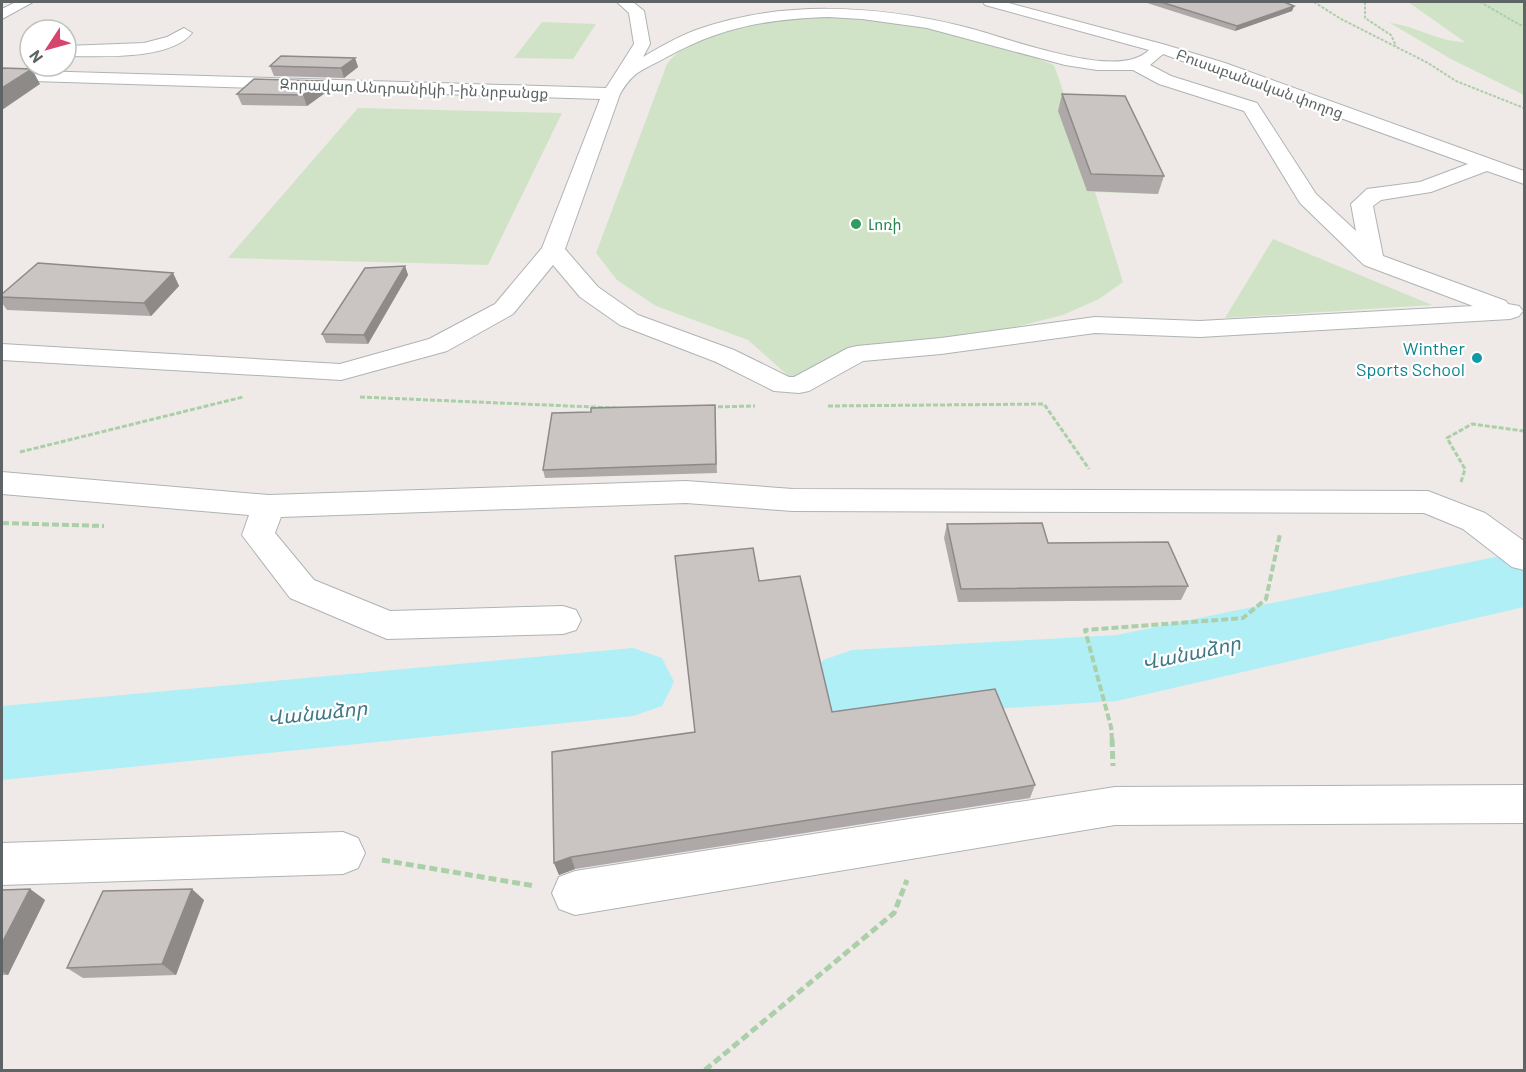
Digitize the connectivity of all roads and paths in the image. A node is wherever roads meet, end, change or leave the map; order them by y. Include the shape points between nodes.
1 (26, 2) edge
2 (624, 2) edge
3 (990, 2) edge
4 (1314, 2) edge
5 (1365, 2) edge
6 (1480, 2) edge
7 (2, 15) edge
8 (1524, 27) edge
9 (184, 33) dead end
10 (1396, 47) junction
11 (1160, 48) junction
12 (78, 50) edge
13 (1135, 64) junction
14 (625, 72) junction
15 (2, 75) edge
16 (611, 94) junction
17 (1524, 108) edge
18 (1485, 165) junction
19 (1524, 178) edge
20 (553, 250) junction
21 (1372, 260) junction
22 (1517, 310) edge
23 (2, 352) edge
24 (249, 395) dead end
25 (353, 397) dead end
26 (1040, 397) dead end
27 (1044, 404) junction
28 (763, 406) dead end
29 (822, 406) dead end
30 (704, 407) edge
31 (622, 408) edge
32 (1524, 431) edge
33 (13, 453) dead end
34 (2, 483) edge
35 (1110, 501) junction
36 (1287, 501) junction
37 (269, 506) junction
38 (1452, 512) junction
39 (1523, 556) edge
40 (563, 620) dead end
41 (1111, 728) dead end
42 (1524, 804) edge
43 (922, 837) junction
44 (343, 853) joint
45 (2, 864) edge
46 (575, 893) joint
47 (705, 1071) edge

1 - 7 street
2 - 14 street via 636,11 642,44
3 - 11 street, Բուսաբանական փողոց
4 - 10 path
5 - 10 path via 1365,18 1390,35
6 - 8 path
9 - 12 street via 159,45
10 - 17 path via 1456,81
11 - 13 street via 1157,55
11 - 18 street, Բուսաբանական փողոց
13 - 14 street via 1095,66 1069,62 991,38 892,18 804,14 760,18 702,33
13 - 21 street via 1165,80 1251,107 1308,198
14 - 16 street
15 - 16 street, Զորավար Անդրանիկի 1-ին նրբանցք
16 - 20 street
18 - 19 street, Բուսաբանական փողոց
18 - 21 street via 1424,188 1375,194 1362,204
20 - 22 street via 589,292 629,320 725,356 784,385 799,385 857,354 1095,325 1200,328
20 - 23 street via 504,309 438,345 340,372
21 - 22 street
24 - 33 path
25 - 31 path
26 - 27 path
27 - 29 path
27 - 35 path
28 - 30 path
32 - 38 path via 1472,424 1447,438 1465,470
34 - 37 street
35 - 36 street
35 - 37 street via 793,500 686,492
36 - 38 street via 1428,502
36 - 41 path via 1266,598 1243,618 1085,630
37 - 40 street via 258,535 302,589 387,625
38 - 39 street via 1474,521
42 - 43 street via 1116,806
43 - 46 street
43 - 47 path via 894,913
44 - 45 street
44 - 46 path

